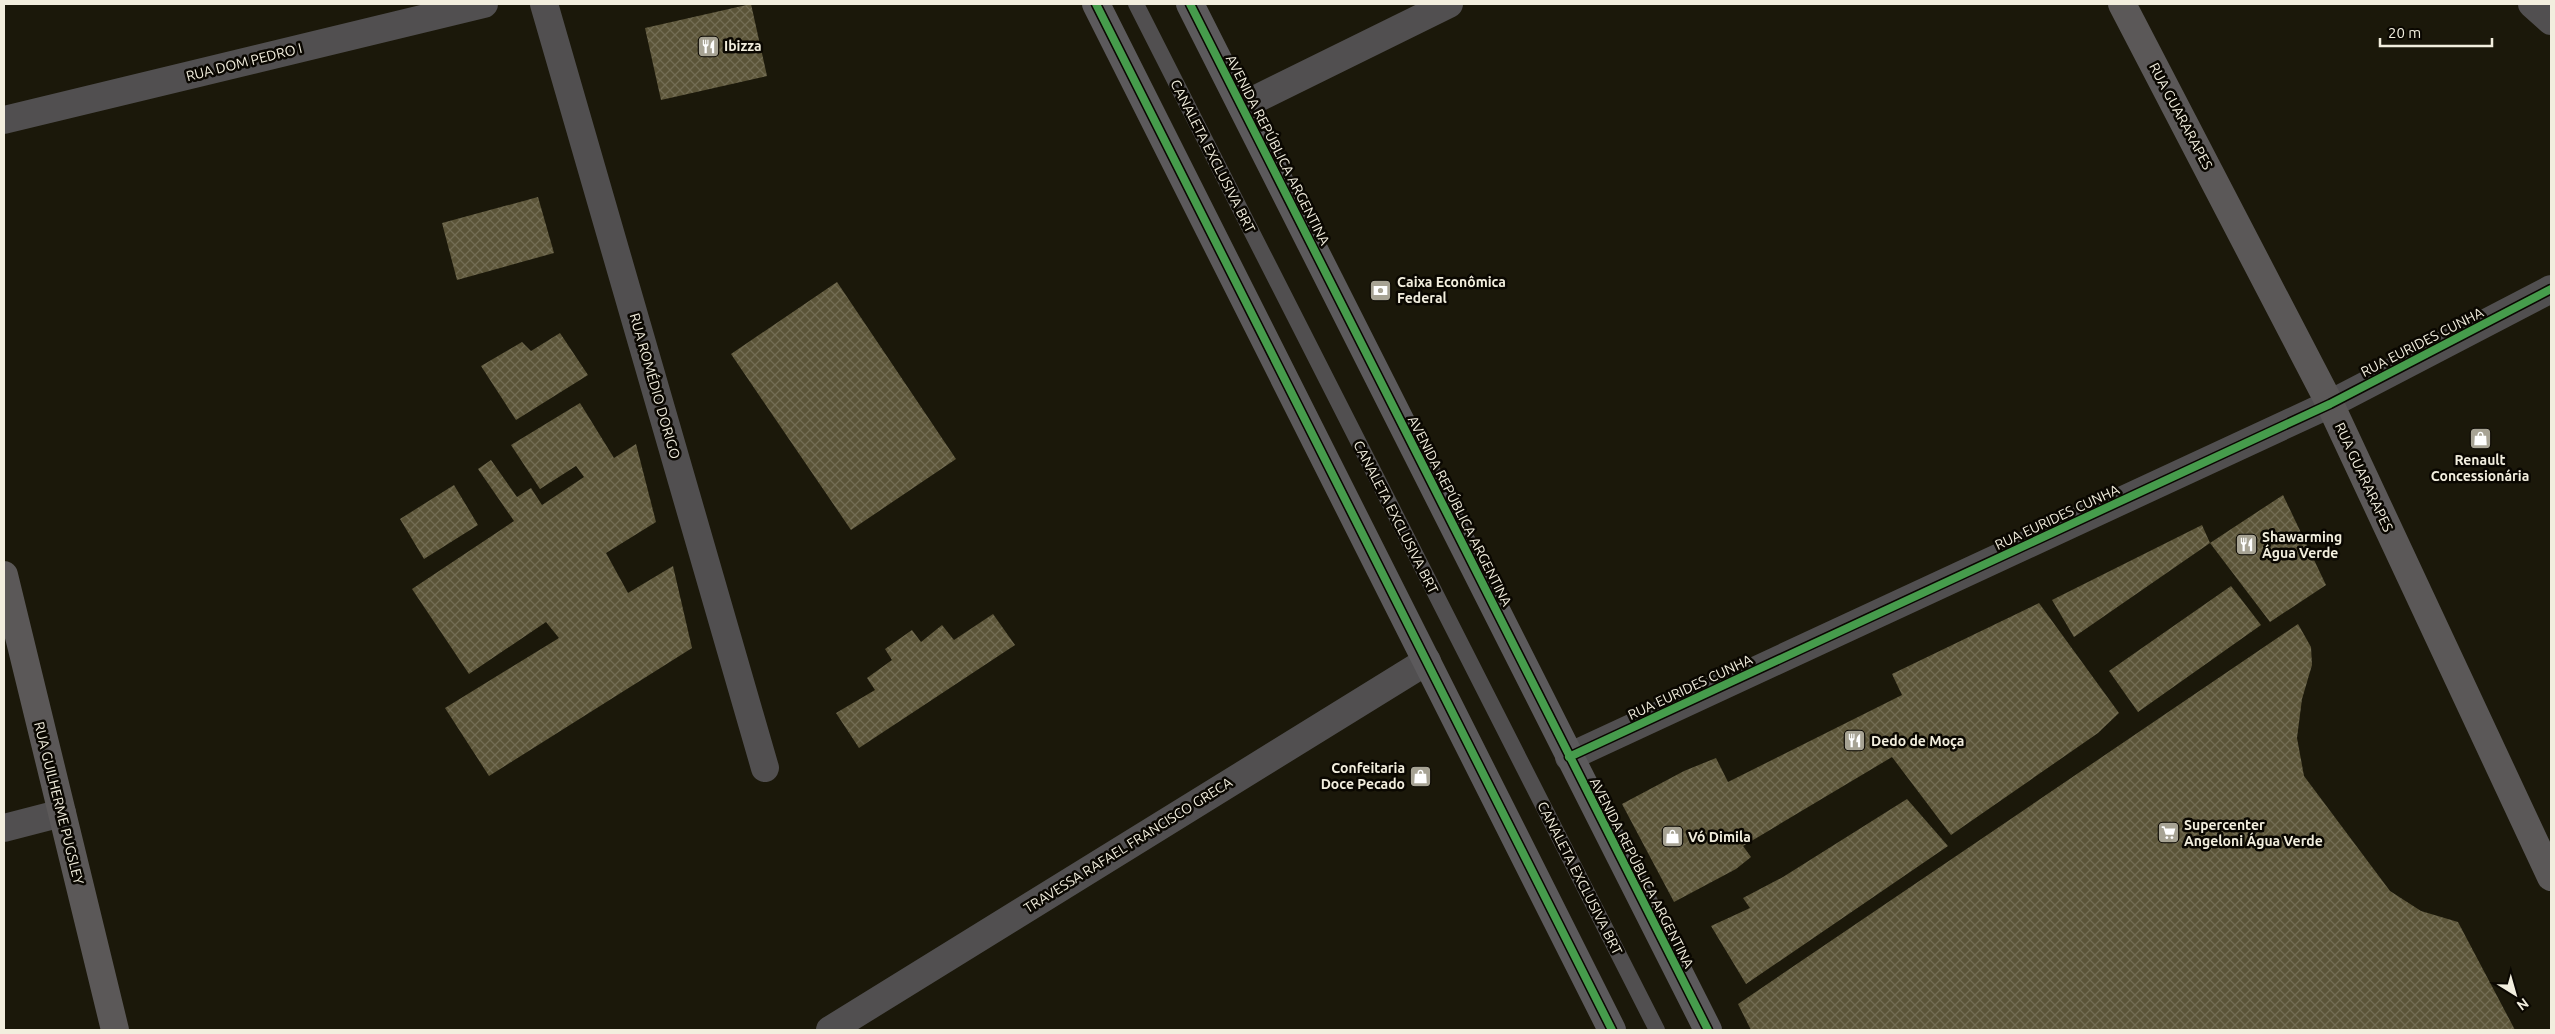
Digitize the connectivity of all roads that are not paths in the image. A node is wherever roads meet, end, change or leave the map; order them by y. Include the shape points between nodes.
1 (484, 4) edge
2 (544, 4) edge
3 (1096, 4) edge
4 (1136, 4) edge
5 (1190, 4) edge
6 (1449, 4) edge
7 (2122, 4) edge
8 (2532, 4) edge
9 (2551, 21) edge
10 (1242, 106) junction
11 (4, 120) edge
12 (2551, 289) edge
13 (2330, 404) junction
14 (4, 575) edge
15 (1427, 660) junction
16 (1569, 757) junction
17 (765, 768) dead end
18 (62, 813) junction
19 (4, 828) edge
20 (2551, 877) edge
21 (115, 1030) edge
22 (830, 1030) edge
23 (1612, 1030) edge
24 (1657, 1030) edge
25 (1708, 1030) edge

1 - 11 street, RUA DOM PEDRO I
2 - 17 street, RUA ROMÉDIO DORIGO
3 - 15 street
4 - 24 lane, CANALETA EXCLUSIVA BRT
5 - 10 street, AVENIDA REPÚBLICA ARGENTINA
6 - 10 street
7 - 13 main road, RUA GUARARAPES
8 - 9 street
10 - 16 street, AVENIDA REPÚBLICA ARGENTINA
12 - 13 street, RUA EURIDES CUNHA
13 - 16 street, RUA EURIDES CUNHA
13 - 20 main road, RUA GUARARAPES
14 - 18 main road, RUA GUILHERME PUGSLEY
15 - 22 street, TRAVESSA RAFAEL FRANCISCO GRECA
15 - 23 street
16 - 25 street, AVENIDA REPÚBLICA ARGENTINA
18 - 19 street
18 - 21 main road, RUA GUILHERME PUGSLEY

